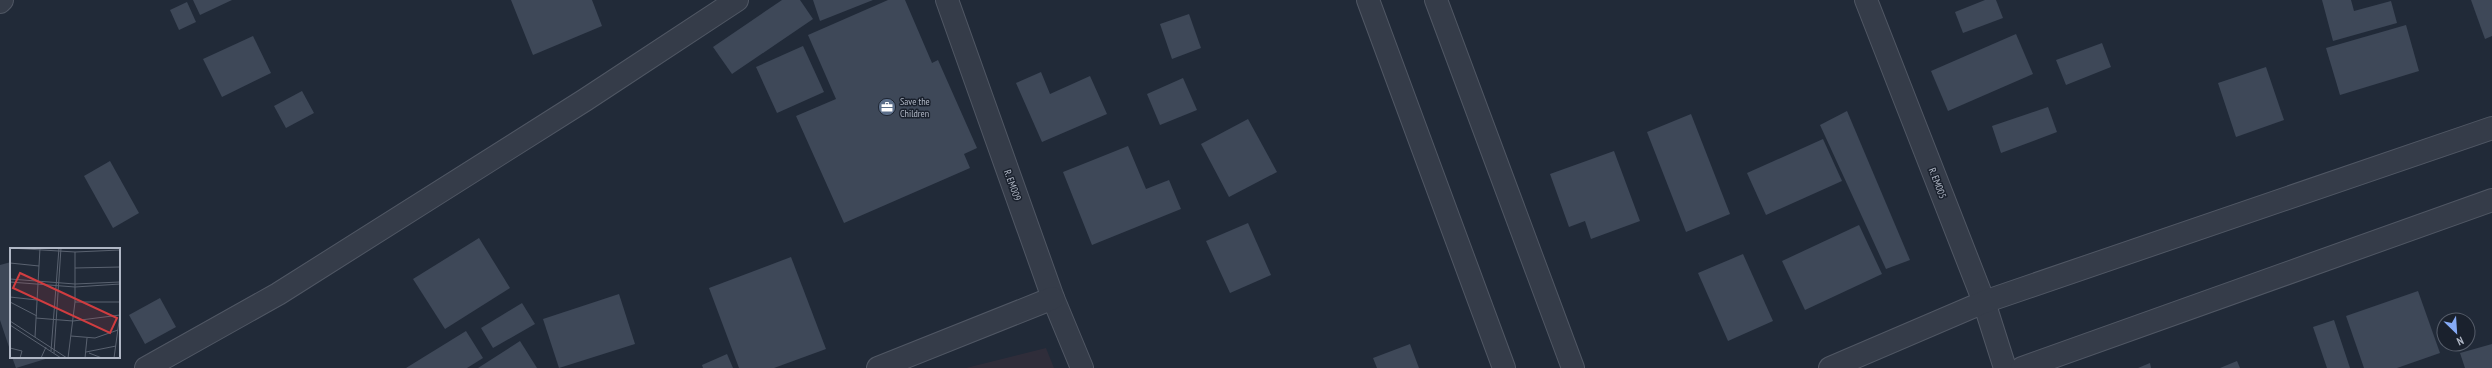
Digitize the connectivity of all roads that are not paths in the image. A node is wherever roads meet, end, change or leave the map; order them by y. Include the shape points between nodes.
1 (737, 0) edge
2 (947, 0) edge
3 (1368, 0) edge
4 (1436, 0) edge
5 (1866, 0) edge
6 (2492, 128) edge
7 (2492, 200) edge
8 (1053, 298) junction
9 (1984, 302) junction
10 (146, 368) edge
11 (878, 368) edge
12 (1082, 368) edge
13 (1504, 368) edge
14 (1573, 368) edge
15 (1830, 368) edge
16 (2005, 368) edge
17 (2022, 368) edge

1 - 10 street via 585,100 278,294
2 - 8 street, R. EM009
3 - 13 street
4 - 14 street
5 - 9 street, R. EM005
6 - 9 street
7 - 17 street
8 - 11 street
8 - 12 street, R. EM009
9 - 15 street
9 - 16 street, R. EM005

